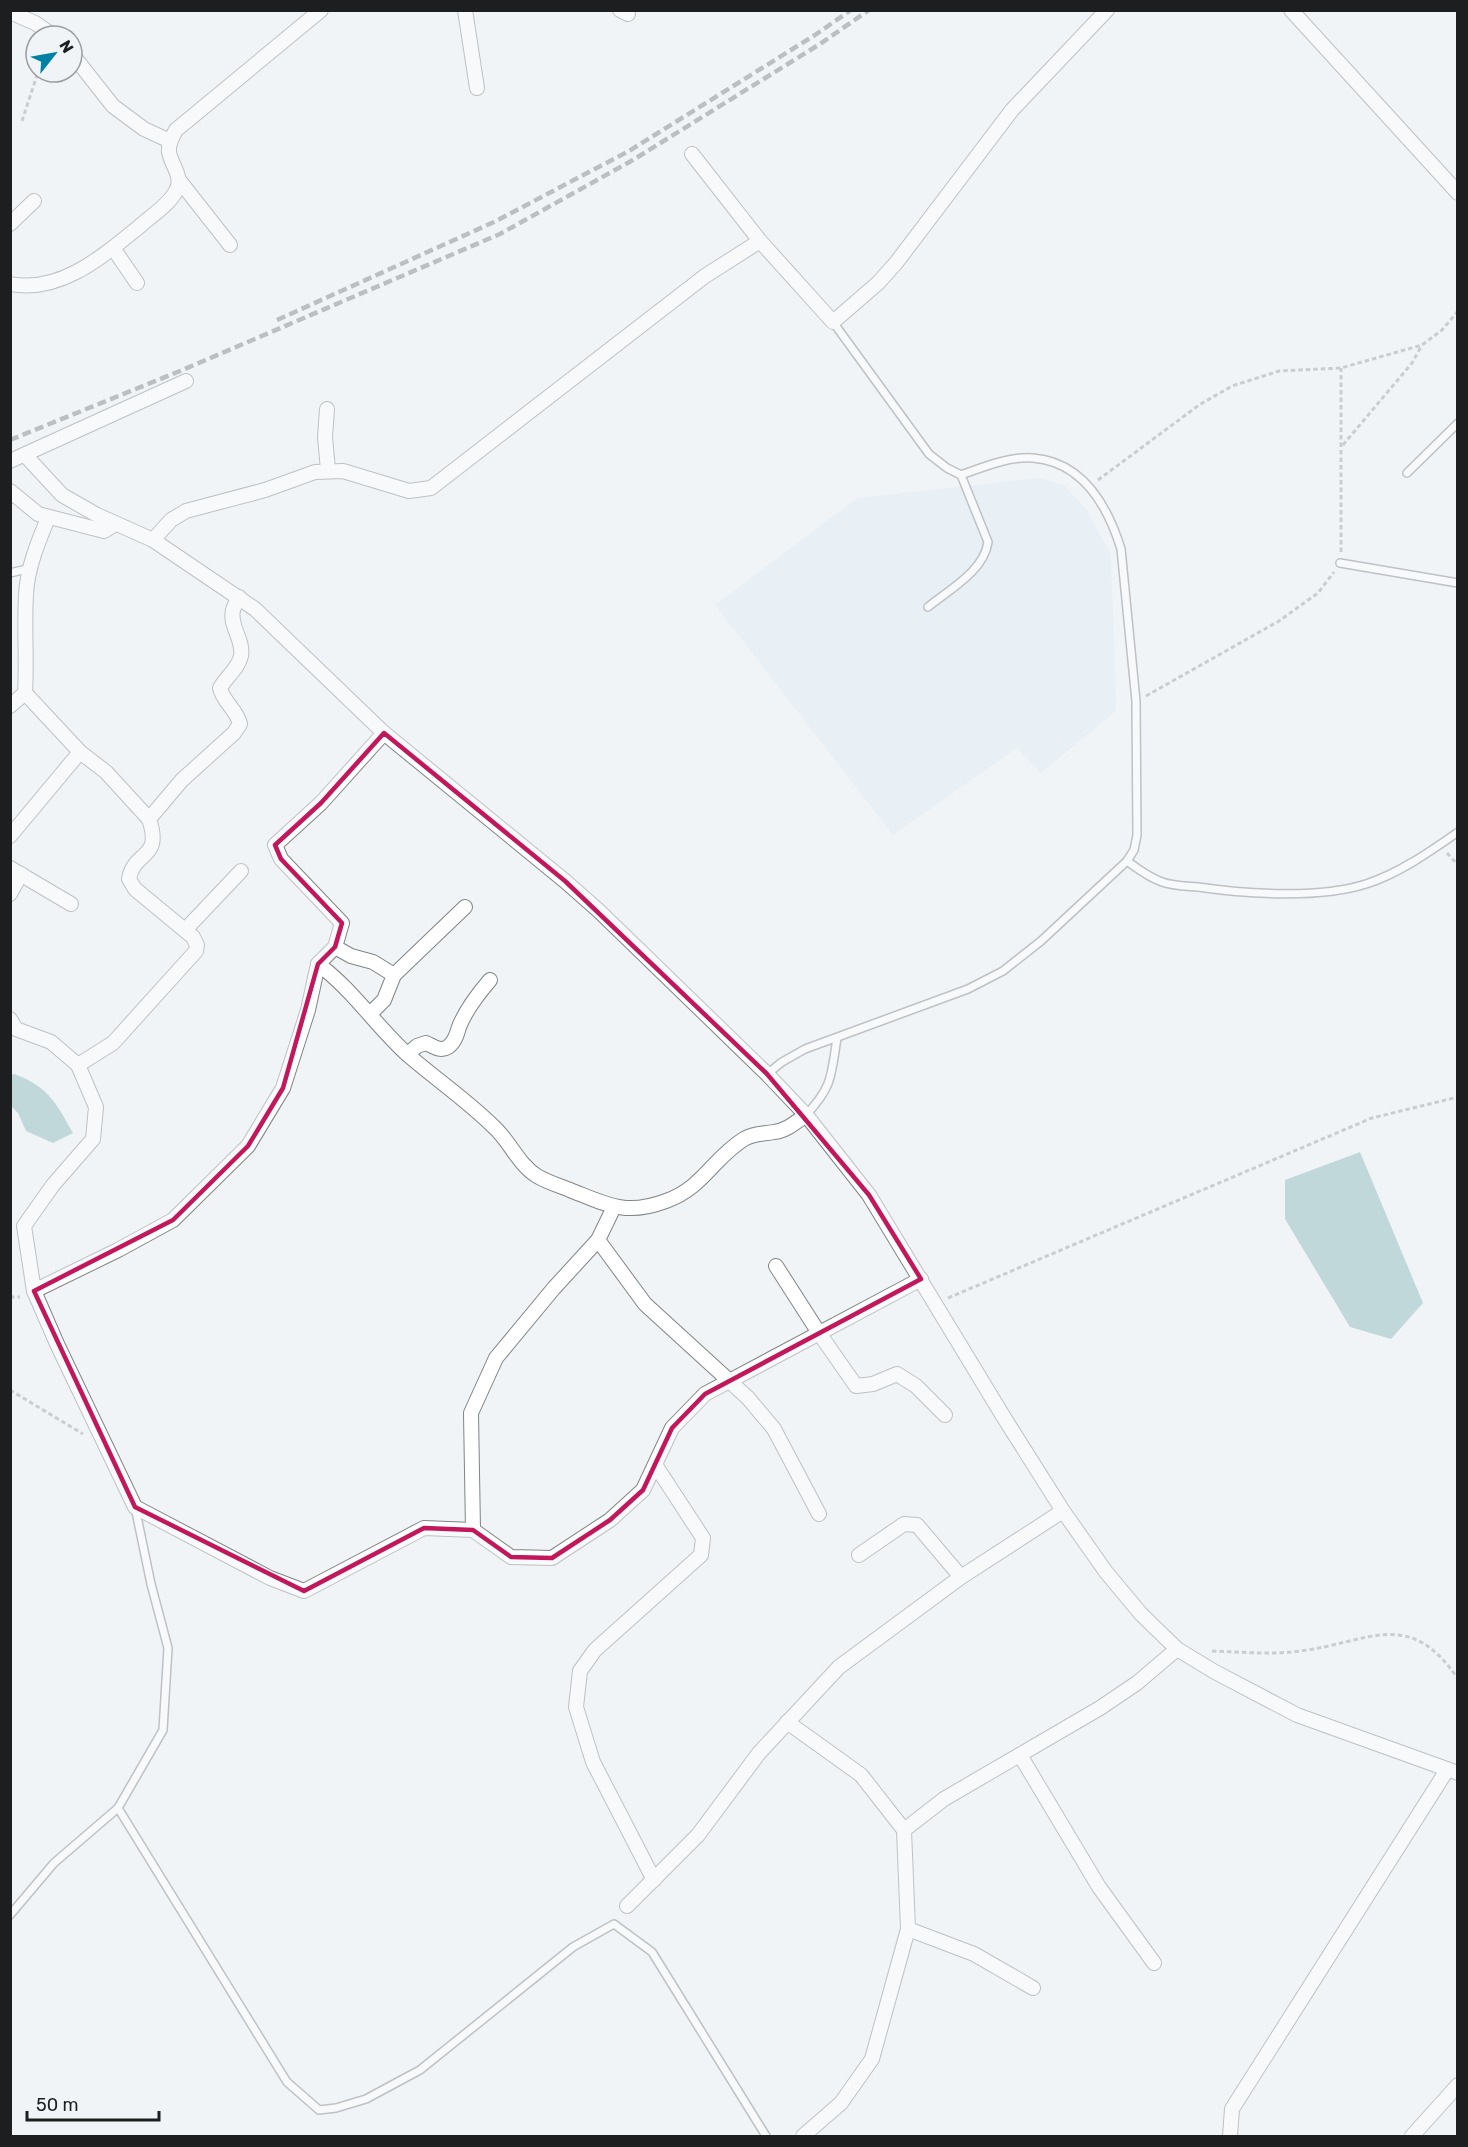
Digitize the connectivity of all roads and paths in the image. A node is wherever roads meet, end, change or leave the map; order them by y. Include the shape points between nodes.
1 (321, 10) edge
2 (465, 10) edge
3 (1107, 10) edge
4 (1291, 10) edge
5 (10, 12) edge
6 (38, 24) edge
7 (84, 69) edge
8 (34, 84) edge
9 (477, 88) dead end
10 (22, 121) dead end
11 (170, 141) junction
12 (692, 154) dead end
13 (179, 180) junction
14 (1455, 185) edge
15 (34, 201) dead end
16 (10, 224) edge
17 (760, 241) junction
18 (230, 245) dead end
19 (113, 248) junction
20 (137, 283) dead end
21 (10, 284) edge
22 (1458, 311) edge
23 (833, 322) junction
24 (1422, 345) junction
25 (1341, 368) junction
26 (186, 381) dead end
27 (327, 409) dead end
28 (1458, 423) edge
29 (1341, 446) junction
30 (25, 455) junction
31 (10, 461) edge
32 (328, 470) junction
33 (1407, 473) dead end
34 (961, 475) junction
35 (1090, 486) junction
36 (10, 491) edge
37 (48, 518) junction
38 (115, 524) junction
39 (153, 540) junction
40 (1340, 563) junction
41 (31, 568) junction
42 (10, 573) edge
43 (1458, 583) edge
44 (239, 597) junction
45 (928, 607) dead end
46 (25, 693) junction
47 (1136, 700) junction
48 (10, 706) edge
49 (384, 733) junction
50 (80, 752) junction
51 (148, 819) junction
52 (1458, 832) edge
53 (10, 836) edge
54 (1127, 861) junction
55 (16, 871) edge
56 (241, 872) dead end
57 (10, 894) edge
58 (71, 904) dead end
59 (465, 907) dead end
60 (186, 929) junction
61 (335, 947) junction
62 (318, 964) junction
63 (394, 975) junction
64 (490, 980) dead end
65 (370, 1014) junction
66 (10, 1019) edge
67 (837, 1038) junction
68 (408, 1054) junction
69 (78, 1065) junction
70 (766, 1074) junction
71 (1458, 1097) edge
72 (806, 1115) junction
73 (614, 1207) junction
74 (598, 1240) junction
75 (776, 1266) dead end
76 (921, 1279) junction
77 (34, 1292) junction
78 (936, 1304) junction
79 (819, 1333) junction
80 (729, 1382) junction
81 (10, 1390) edge
82 (945, 1415) dead end
83 (108, 1450) junction
84 (656, 1466) junction
85 (135, 1507) junction
86 (1063, 1511) junction
87 (819, 1514) dead end
88 (473, 1530) junction
89 (860, 1555) dead end
90 (960, 1577) junction
91 (1177, 1649) junction
92 (1210, 1651) dead end
93 (1458, 1679) edge
94 (787, 1722) junction
95 (1020, 1755) junction
96 (1452, 1772) edge
97 (118, 1808) junction
98 (903, 1830) junction
99 (654, 1880) junction
100 (627, 1906) dead end
101 (10, 1915) edge
102 (908, 1929) junction
103 (1154, 1963) dead end
104 (1033, 1988) dead end
105 (1458, 2085) edge
106 (766, 2136) edge
107 (803, 2136) edge
108 (1230, 2136) edge
109 (1412, 2136) edge

1 - 11 street via 176,130
2 - 9 street
3 - 23 street via 1012,110 878,284
4 - 14 street
5 - 6 street
7 - 11 street via 113,106 144,129
8 - 10 path
11 - 13 street via 169,152
12 - 17 street
13 - 18 street
13 - 19 street via 177,191
15 - 16 street
17 - 23 street
17 - 32 street via 705,276 431,488 409,491
19 - 20 street
19 - 21 street via 72,274 51,282
22 - 24 path
23 - 34 lane via 928,454
24 - 25 path
24 - 29 path via 1412,363
25 - 29 path
25 - 35 path via 1279,371 1232,386 1199,405
26 - 30 street
27 - 32 street
28 - 33 lane
29 - 40 path
30 - 31 street
30 - 38 street via 62,495
32 - 39 street via 186,511 171,520
34 - 35 lane via 996,462 1033,458 1058,464
34 - 45 lane via 988,542 987,554
35 - 47 lane via 1114,527 1121,549
36 - 37 street
37 - 38 street via 104,531
37 - 41 street
38 - 39 street
39 - 44 street
40 - 43 lane
40 - 47 path via 1318,593 1279,621
41 - 42 lane
41 - 46 street via 26,593
44 - 49 street
44 - 51 street via 232,611 242,645 241,656 220,688 240,724
46 - 48 street
46 - 50 street
47 - 54 lane via 1137,835
49 - 61 street via 321,803 275,845 281,859 342,923
49 - 70 street via 574,889
50 - 51 street via 106,772
50 - 53 street
51 - 60 street via 154,835 152,846 130,872 129,879 135,889
52 - 54 lane via 1367,884 1327,891 1274,893 1164,883
54 - 67 lane via 1003,971 968,989
55 - 57 street
55 - 58 street
56 - 60 street
59 - 63 street
60 - 69 street via 197,945 196,951 113,1043
61 - 62 street
61 - 63 street
62 - 65 street
62 - 77 street via 283,1088 248,1146 173,1220
63 - 65 street via 384,1000
64 - 68 street via 472,1001 447,1048 426,1043
65 - 68 street
66 - 69 street via 16,1029 51,1042
67 - 70 lane via 805,1049
67 - 72 lane via 827,1090
68 - 73 street via 481,1114 537,1176
69 - 77 street via 96,1107 93,1139 24,1226
70 - 72 street
71 - 78 path via 1372,1118
72 - 73 street via 786,1129 745,1138 725,1153 703,1179 669,1201 644,1208
72 - 76 street via 870,1195
73 - 74 street
74 - 80 street via 645,1304
74 - 88 street via 496,1358 471,1413
75 - 79 street
76 - 78 street
76 - 79 street
77 - 83 street
78 - 86 street
79 - 80 street
79 - 82 street via 856,1386 897,1374 916,1386
80 - 84 street via 705,1394 672,1428
80 - 87 street via 774,1429
81 - 83 path
83 - 85 street
84 - 88 street via 643,1490 610,1520 552,1558 511,1557
84 - 99 street via 703,1538 701,1555 595,1650 580,1671 576,1707 593,1762
85 - 88 street via 270,1578 304,1591 424,1528
85 - 97 lane via 168,1648 163,1730
86 - 90 street
86 - 91 street via 1106,1572
89 - 90 street via 904,1524 917,1525
90 - 94 street via 839,1667
91 - 95 street via 1100,1708
91 - 96 street via 1298,1715
92 - 93 path via 1300,1652 1399,1633 1429,1646
94 - 98 street via 861,1775
94 - 99 street via 698,1835
95 - 98 street via 944,1799
95 - 103 street via 1099,1887
96 - 108 street via 1232,2109
97 - 101 lane via 54,1863
97 - 106 lane via 287,2082 319,2110 366,2099 420,2070 573,1947 614,1924 652,1952
98 - 102 street
99 - 100 street
102 - 104 street via 974,1954
102 - 107 street via 873,2059 841,2103
105 - 109 street

